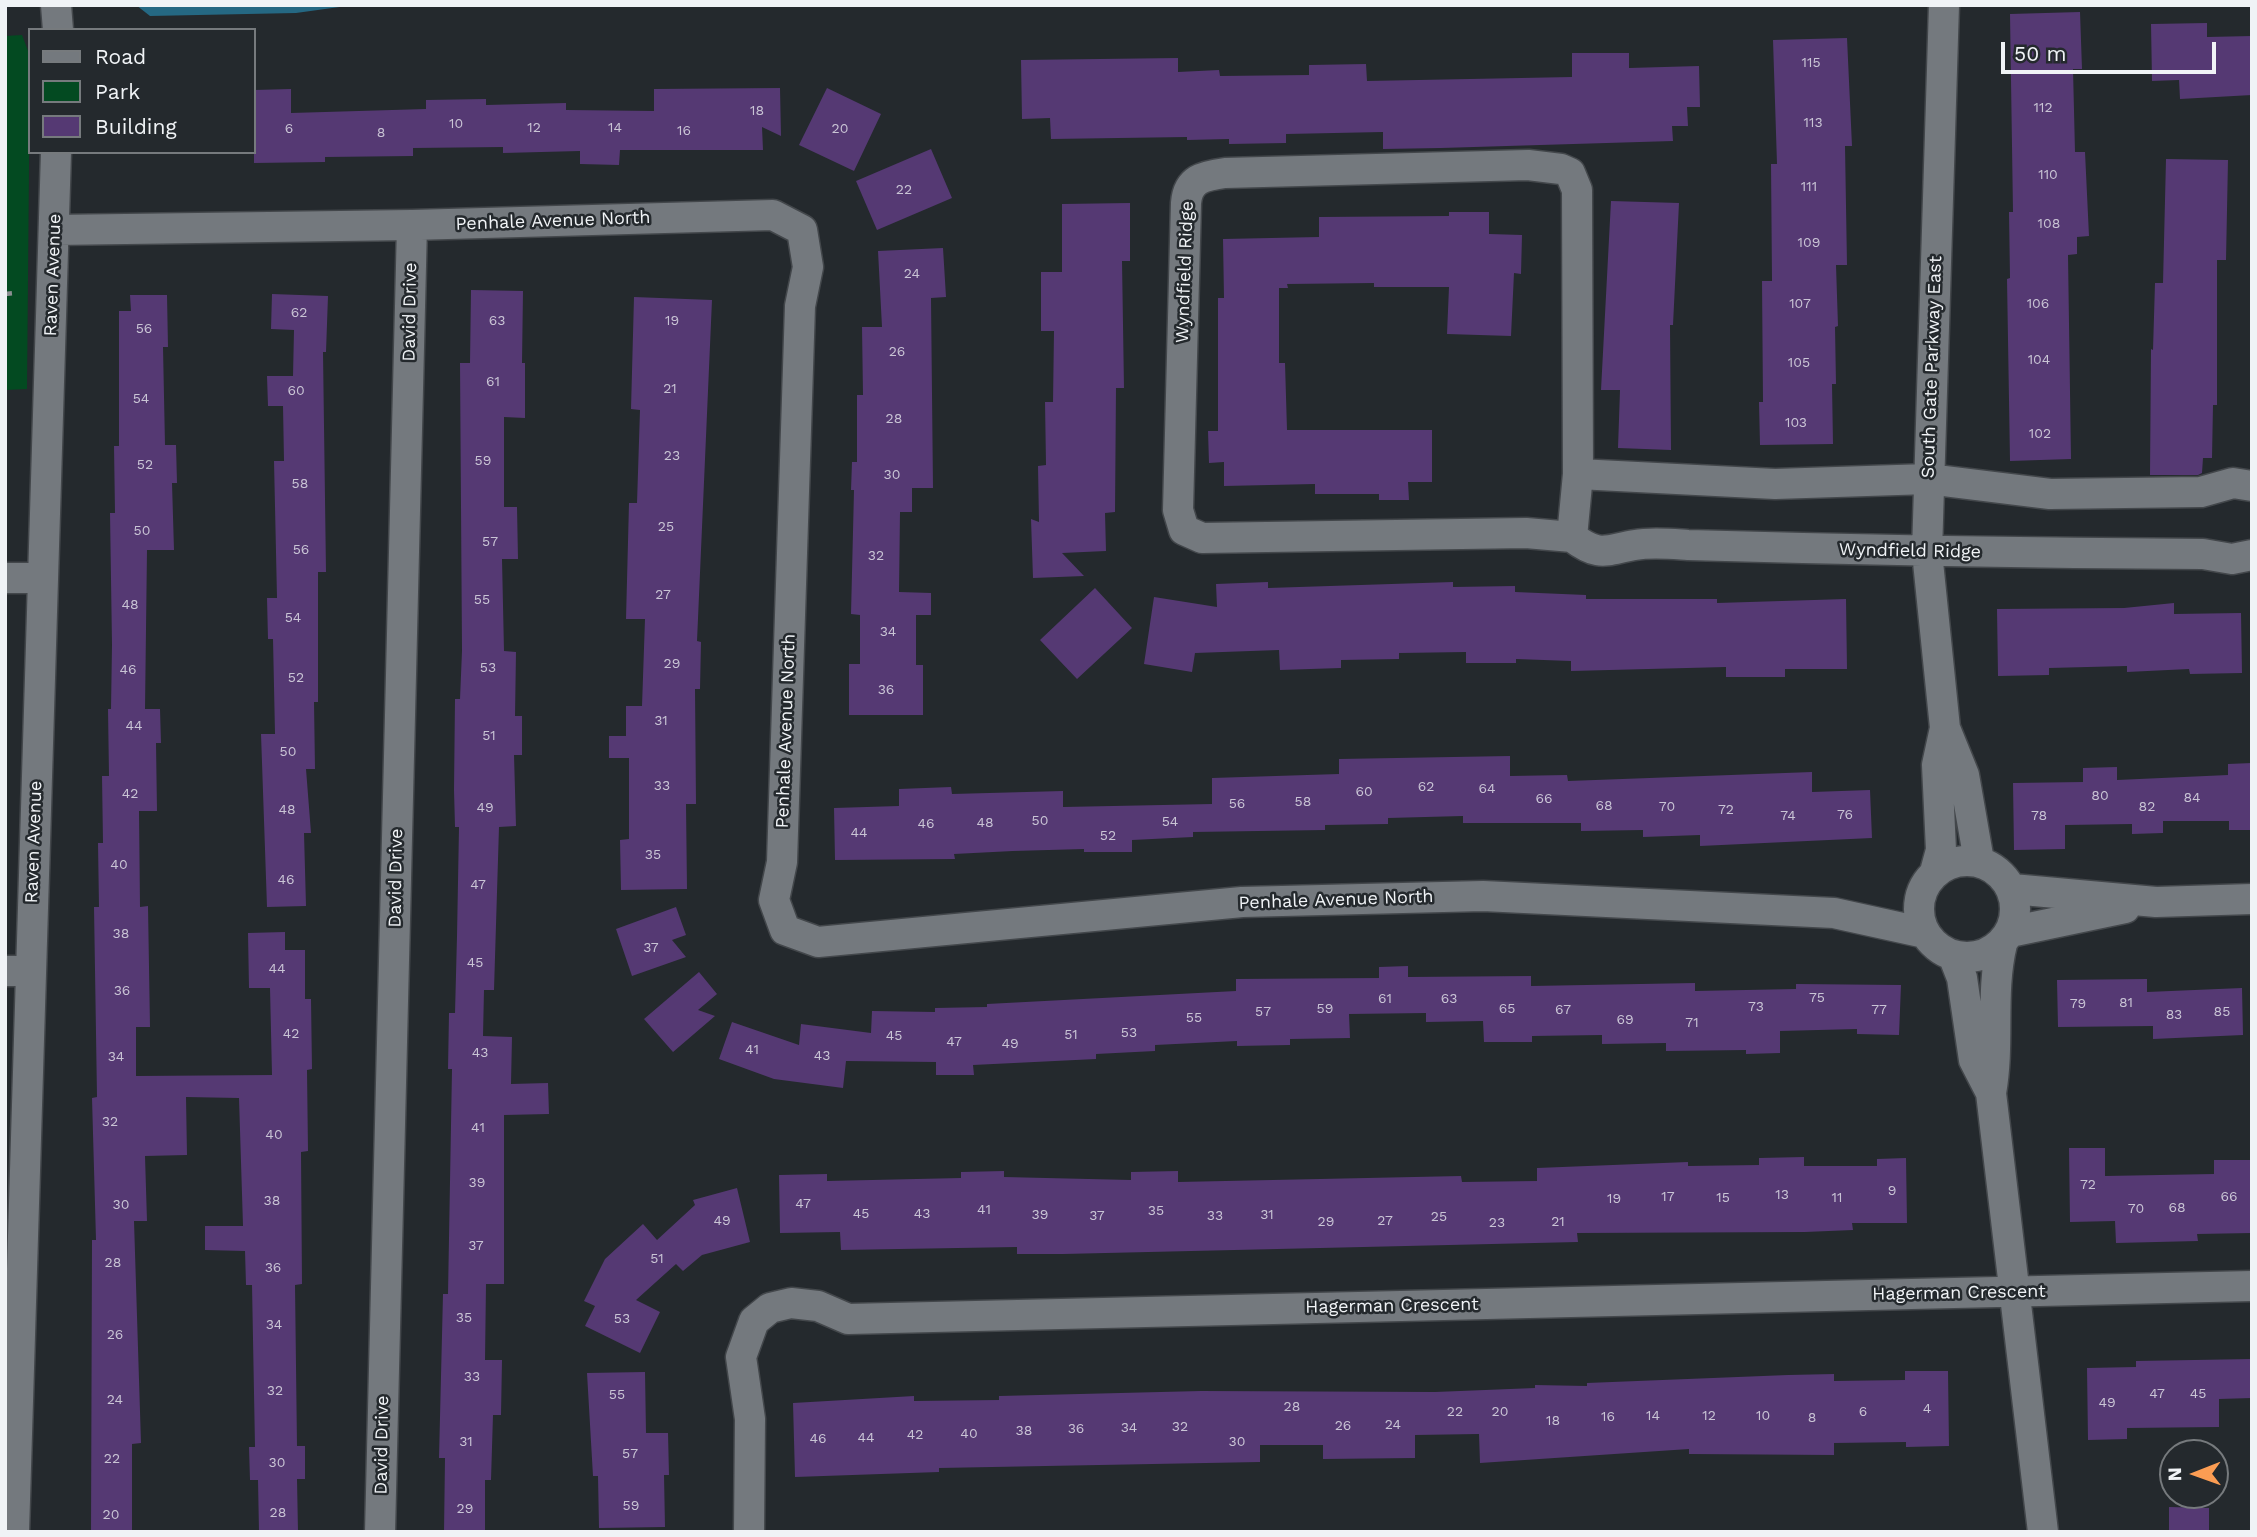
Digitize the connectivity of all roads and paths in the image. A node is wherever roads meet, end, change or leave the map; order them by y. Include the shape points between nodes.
1 (56, 5) edge
2 (1944, 5) edge
3 (58, 28) edge
4 (56, 154) edge
5 (412, 225) junction
6 (54, 230) junction
7 (15, 293) dead end
8 (5, 294) edge
9 (1578, 474) junction
10 (1928, 479) junction
11 (2252, 486) edge
12 (1572, 537) junction
13 (1927, 552) junction
14 (2252, 555) edge
15 (5, 578) edge
16 (41, 578) junction
17 (1945, 728) junction
18 (1979, 861) junction
19 (1936, 872) junction
20 (2012, 889) junction
21 (2252, 899) edge
22 (1919, 901) junction
23 (2156, 902) junction
24 (1834, 912) junction
25 (1925, 933) junction
26 (2006, 938) junction
27 (1953, 956) junction
28 (18, 971) edge
29 (1991, 1093) junction
30 (2252, 1286) edge
31 (2013, 1292) junction
32 (14, 1341) edge
33 (14, 1532) edge
34 (380, 1532) edge
35 (749, 1532) edge
36 (2043, 1532) edge

1 - 3 street
2 - 10 street, South Gate Parkway East
4 - 6 street, Raven Avenue
5 - 6 street, Penhale Avenue North
5 - 24 street, Penhale Avenue North via 772,215 802,230 808,267 800,306 782,862 774,900 785,930 818,942 1242,902 1483,896
5 - 34 street, David Drive
6 - 16 street, Raven Avenue
7 - 8 path
9 - 10 street via 1775,484
9 - 12 street, Wyndfield Ridge
9 - 12 street, Wyndfield Ridge via 1579,205 1570,173 1528,165 1225,173 1198,178 1191,184 1186,203 1178,510 1184,530 1202,538 1513,533
10 - 11 street via 2050,494 2201,492 2233,483
10 - 13 street, South Gate Parkway East
12 - 13 street, Wyndfield Ridge via 1587,549 1605,553 1636,545 1682,544
13 - 14 street, Wyndfield Ridge via 2203,554 2232,559
13 - 17 street, South Gate Parkway East
15 - 16 street
16 - 28 street, Raven Avenue
17 - 18 street, South Gate Parkway East via 1964,775
17 - 19 street, South Gate Parkway East via 1937,765 1941,850
18 - 19 street via 1954,862
18 - 20 street via 2002,874
19 - 22 street
20 - 23 street
20 - 26 street via 2016,916
21 - 23 street
22 - 24 street, Penhale Avenue North
22 - 25 street
23 - 26 street
24 - 25 street, Penhale Avenue North
25 - 27 street
26 - 27 street via 1986,954
26 - 29 street via 1995,973 1997,1059
27 - 29 street via 1962,978 1974,1060
28 - 32 street, Raven Avenue
29 - 31 street
30 - 31 street, Hagerman Crescent
31 - 35 street, Hagerman Crescent via 848,1319 818,1306 790,1303 770,1308 754,1321 741,1357 750,1419
31 - 36 street
32 - 33 street, Raven Avenue

